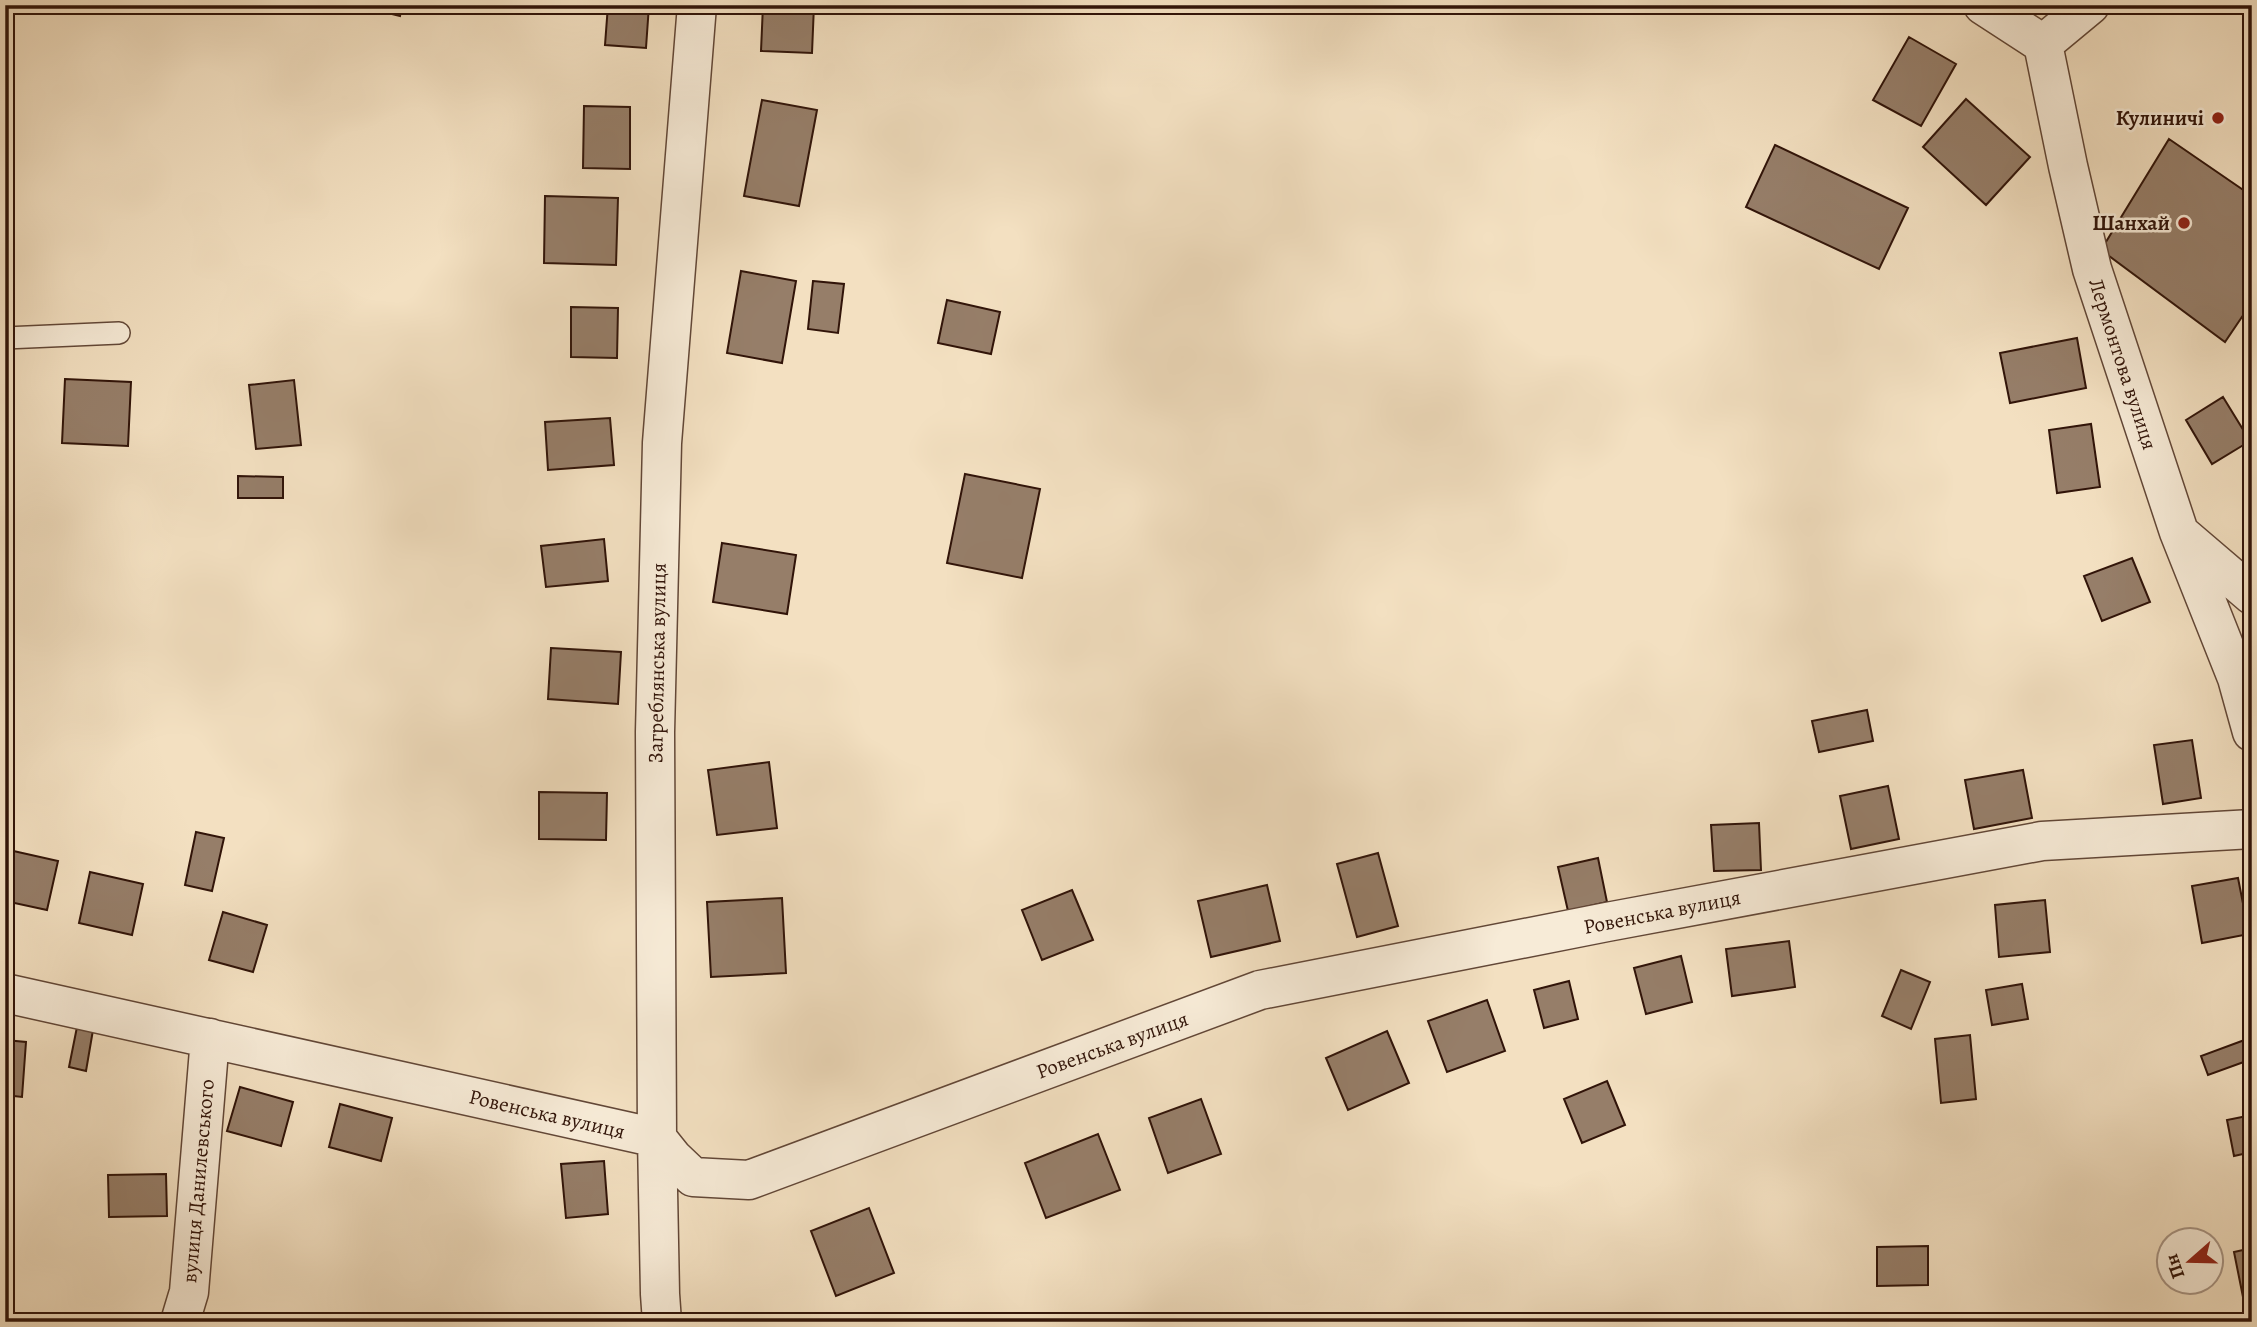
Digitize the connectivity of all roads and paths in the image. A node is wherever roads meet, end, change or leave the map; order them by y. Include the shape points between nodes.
1 (697, 5) edge
2 (1983, 5) edge
3 (2090, 5) edge
4 (2043, 44) junction
5 (119, 333) dead end
6 (5, 338) edge
7 (2179, 532) junction
8 (2252, 595) edge
9 (2252, 732) edge
10 (2252, 829) edge
11 (5, 993) edge
12 (210, 1038) junction
13 (657, 1138) junction
14 (180, 1322) edge
15 (663, 1322) edge

1 - 13 street, Загреблянська вулиця via 662,443 655,732
2 - 4 street
3 - 4 street
4 - 7 street, Лермонтова вулиця via 2092,269
5 - 6 lane
7 - 8 street
7 - 9 street, Лермонтова вулиця via 2237,678
10 - 13 street, Ровенська вулиця via 2042,841 1260,990 749,1180 693,1177
11 - 12 street, Ровенська вулиця
12 - 13 street, Ровенська вулиця
12 - 14 street, вулиця Данилевського via 189,1292
13 - 15 street, Загреблянська вулиця

